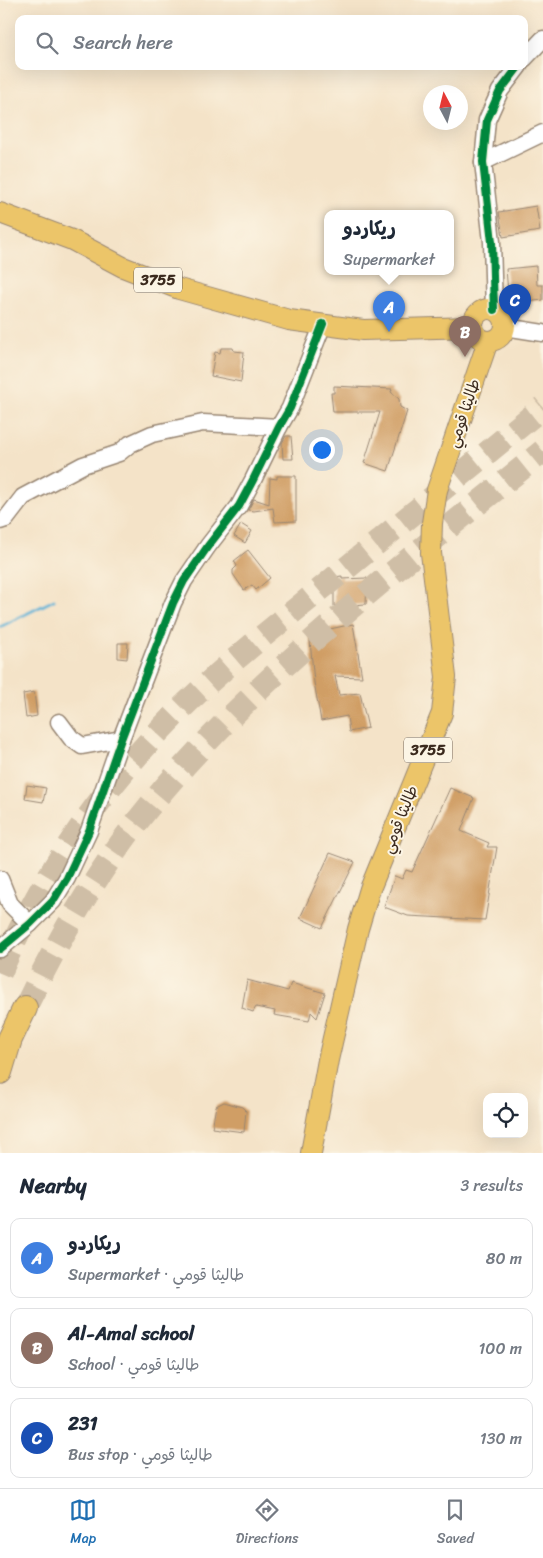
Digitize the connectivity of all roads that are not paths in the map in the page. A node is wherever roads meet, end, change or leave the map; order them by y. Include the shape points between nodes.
1 (516, 70) edge
2 (543, 133) edge
3 (483, 162) junction
4 (0, 213) edge
5 (494, 310) junction
6 (323, 324) junction
7 (473, 327) junction
8 (505, 327) junction
9 (543, 334) edge
10 (488, 341) junction
11 (279, 426) junction
12 (0, 521) edge
13 (59, 722) dead end
14 (121, 739) junction
15 (0, 879) edge
16 (30, 924) junction
17 (0, 949) edge
18 (25, 1008) tunnel mouth
19 (0, 1072) edge
20 (311, 1153) edge

1 - 3 street via 500,91 487,120
2 - 3 street
3 - 5 street via 492,242
4 - 6 main road, 3755 via 72,240 123,267 179,289 289,320
5 - 7 main road via 480,312
5 - 8 main road via 502,314
6 - 7 main road, 3755 via 362,330
6 - 11 street via 290,408
7 - 10 main road via 478,337
8 - 9 street
8 - 10 main road via 501,336
10 - 20 main road, طاليثا قومي / 3755 via 437,490 432,523 431,553 446,677 442,713 370,889 358,928
11 - 12 street via 203,423 152,434 119,453 83,465 24,497 6,519
11 - 14 street via 239,506 184,581
13 - 14 street via 82,746
14 - 16 street via 89,831 68,878 53,901
15 - 16 street via 10,904
16 - 17 street
18 - 19 highway via 10,1039

